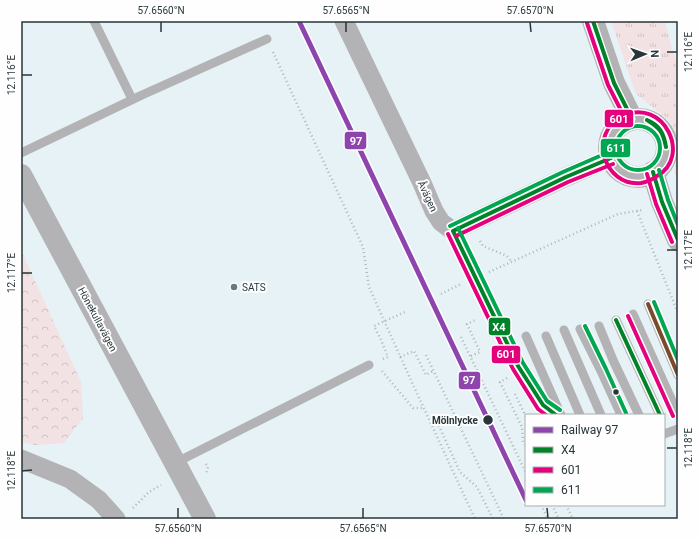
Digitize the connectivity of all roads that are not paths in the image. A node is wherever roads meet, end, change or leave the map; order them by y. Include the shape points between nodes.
1 (94, 21) edge
2 (344, 21) edge
3 (594, 21) edge
4 (267, 38) road end
5 (132, 99) junction
6 (632, 119) junction
7 (21, 153) edge
8 (611, 158) junction
9 (653, 172) junction
10 (21, 174) edge
11 (453, 230) junction
12 (678, 240) edge
13 (648, 304) dead end
14 (633, 314) dead end
15 (616, 320) dead end
16 (599, 326) dead end
17 (580, 329) dead end
18 (564, 330) dead end
19 (526, 336) dead end
20 (546, 336) dead end
21 (369, 365) road end
22 (678, 374) edge
23 (543, 405) junction
24 (548, 414) edge
25 (555, 414) edge
26 (561, 414) edge
27 (580, 414) edge
28 (601, 414) edge
29 (621, 414) edge
30 (639, 414) edge
31 (660, 414) edge
32 (678, 414) edge
33 (678, 429) edge
34 (665, 430) edge
35 (21, 459) edge
36 (175, 463) junction
37 (116, 519) edge
38 (205, 519) edge

1 - 5 lane
2 - 11 street, Åvägen via 434,211 441,222
3 - 6 street via 614,83
4 - 5 lane
5 - 7 lane
6 - 8 street via 621,124 612,134 609,146
6 - 9 street via 652,122 665,137 667,145 664,161
8 - 9 street via 625,174 639,177
8 - 11 street
9 - 12 street
10 - 36 street, Hönekullavägen
11 - 23 lane via 518,366
13 - 22 lane
14 - 32 lane
15 - 31 lane
16 - 30 lane
17 - 29 lane
18 - 28 lane
19 - 26 lane
20 - 27 lane
21 - 36 lane
23 - 24 lane
23 - 25 lane
33 - 34 lane
35 - 37 street via 70,479 99,500
36 - 38 street, Hönekullavägen

